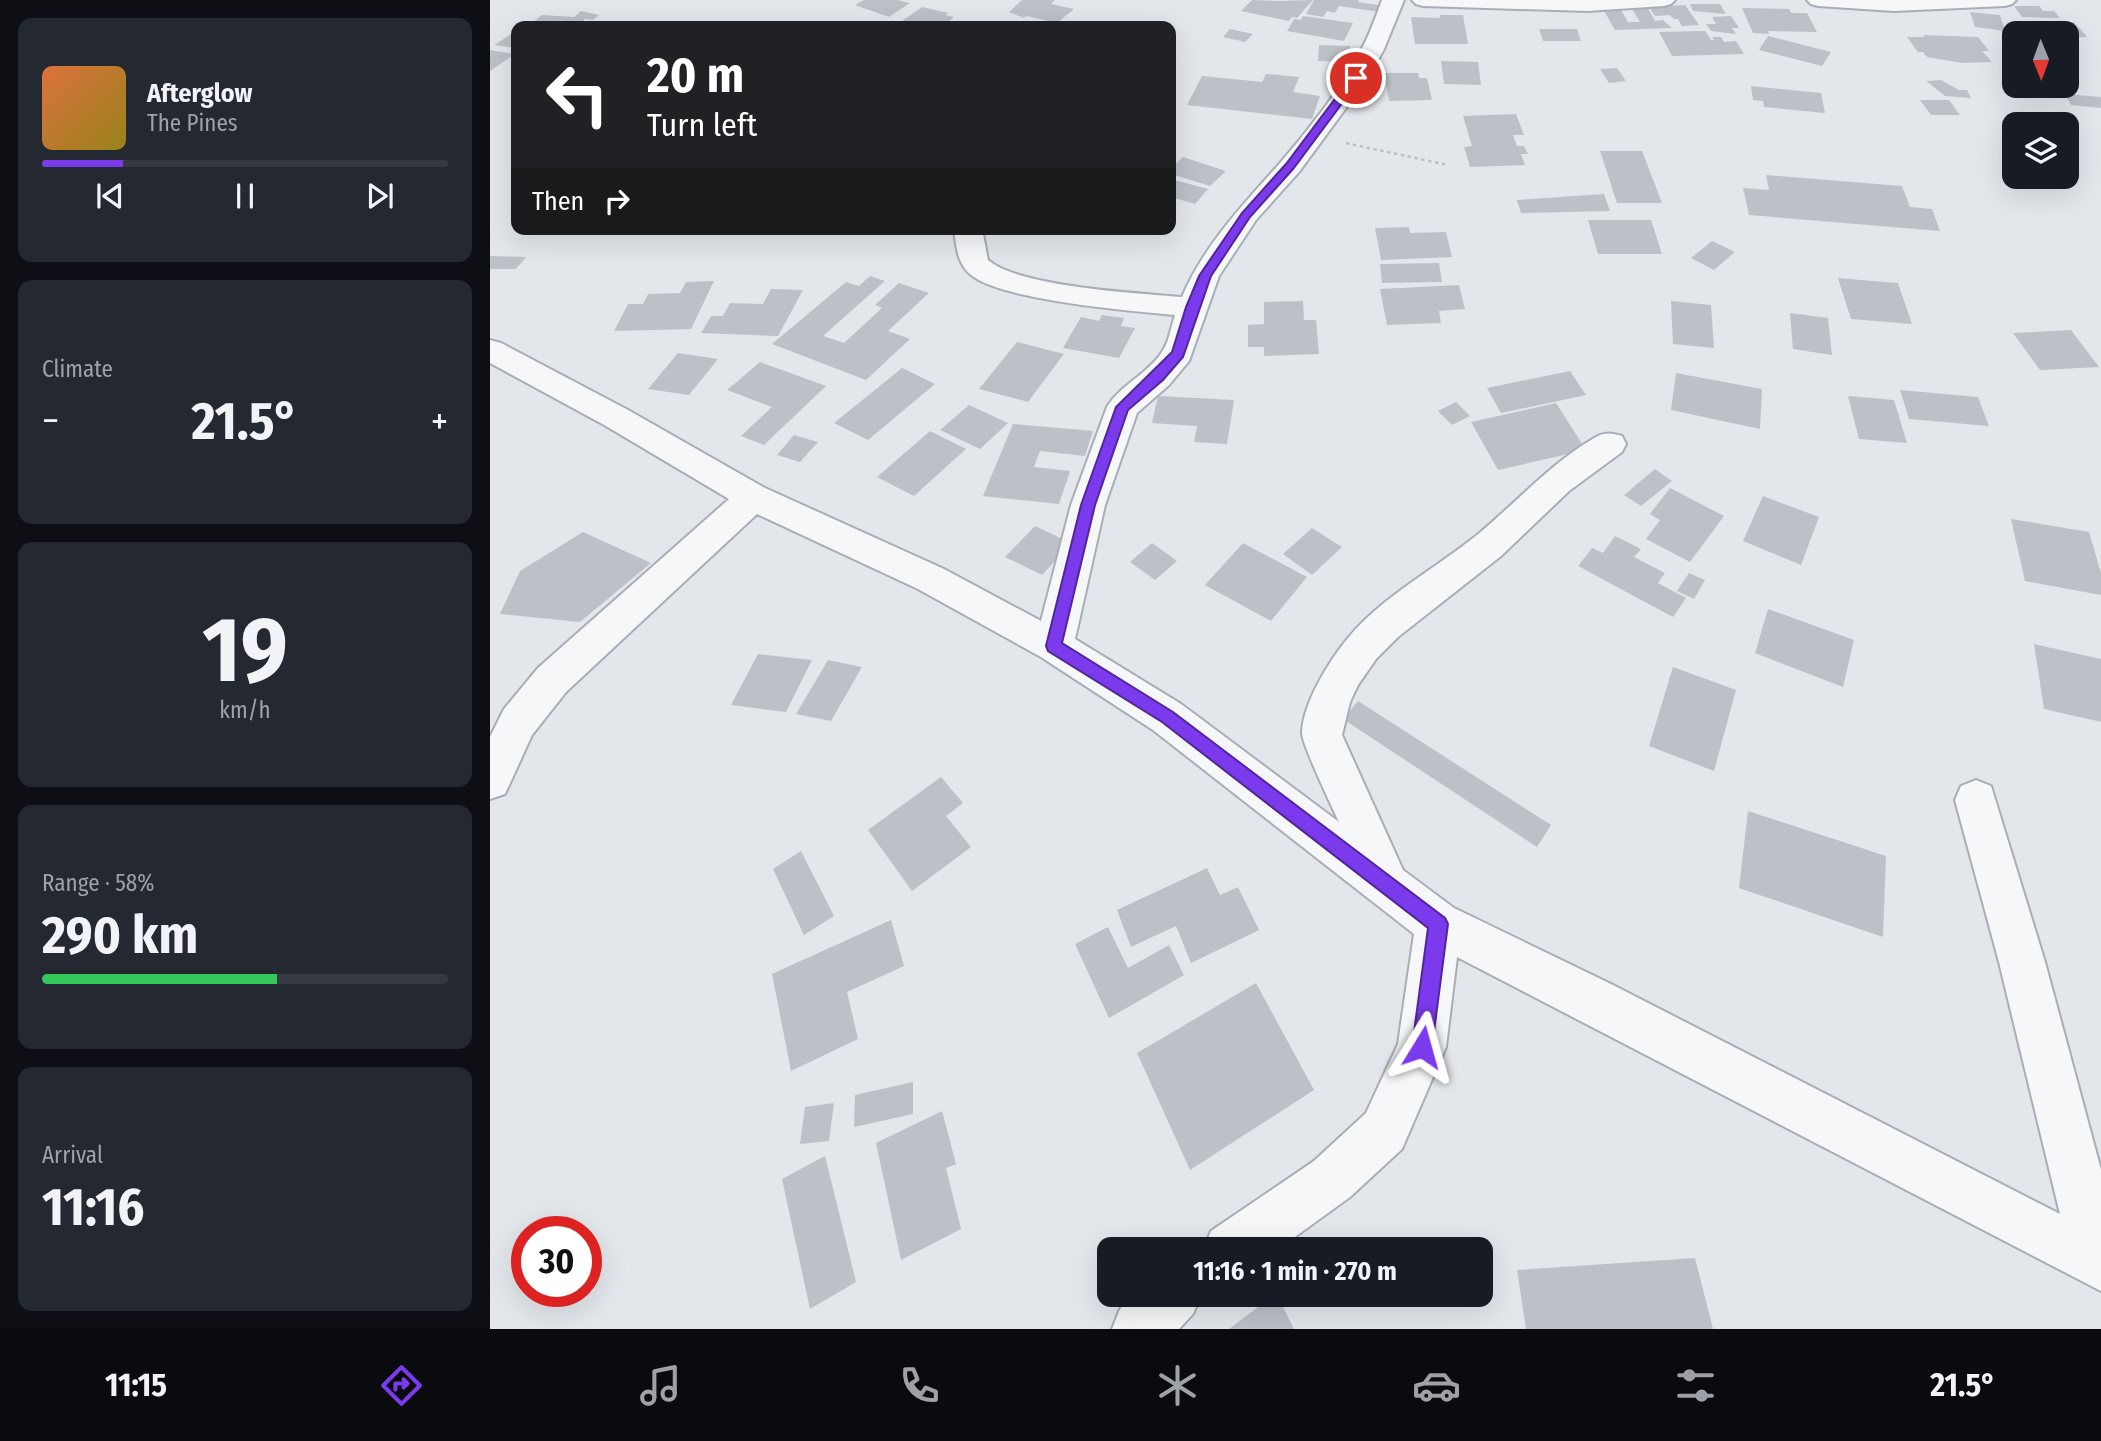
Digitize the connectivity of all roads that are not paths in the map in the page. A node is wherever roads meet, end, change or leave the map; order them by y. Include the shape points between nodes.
1 (1393, 0) edge
2 (1423, 0) edge
3 (1664, 0) edge
4 (1818, 0) edge
5 (2005, 0) edge
6 (969, 235) edge
7 (1192, 307) junction
8 (490, 350) edge
9 (1611, 444) dead end
10 (753, 497) junction
11 (1054, 646) junction
12 (490, 780) edge
13 (1976, 800) dead end
14 (1388, 887) junction
15 (1438, 924) junction
16 (1249, 1237) edge
17 (2100, 1264) edge
18 (1162, 1307) edge
19 (1140, 1329) edge

1 - 7 street via 1356,78 1290,167 1246,215 1205,276
2 - 3 street via 1587,5
4 - 5 street via 1894,5
6 - 7 street via 972,258 982,270 1007,280 1111,299
7 - 11 street via 1178,354 1123,407 1088,505
8 - 10 street
9 - 14 street via 1553,485 1488,546 1407,605 1355,654 1325,709 1322,735
10 - 11 street via 931,579
10 - 12 street via 552,680 518,722
11 - 14 street via 1167,717
13 - 17 street
14 - 15 street
15 - 16 street via 1422,1047 1384,1131 1332,1179
15 - 17 street
18 - 19 street

